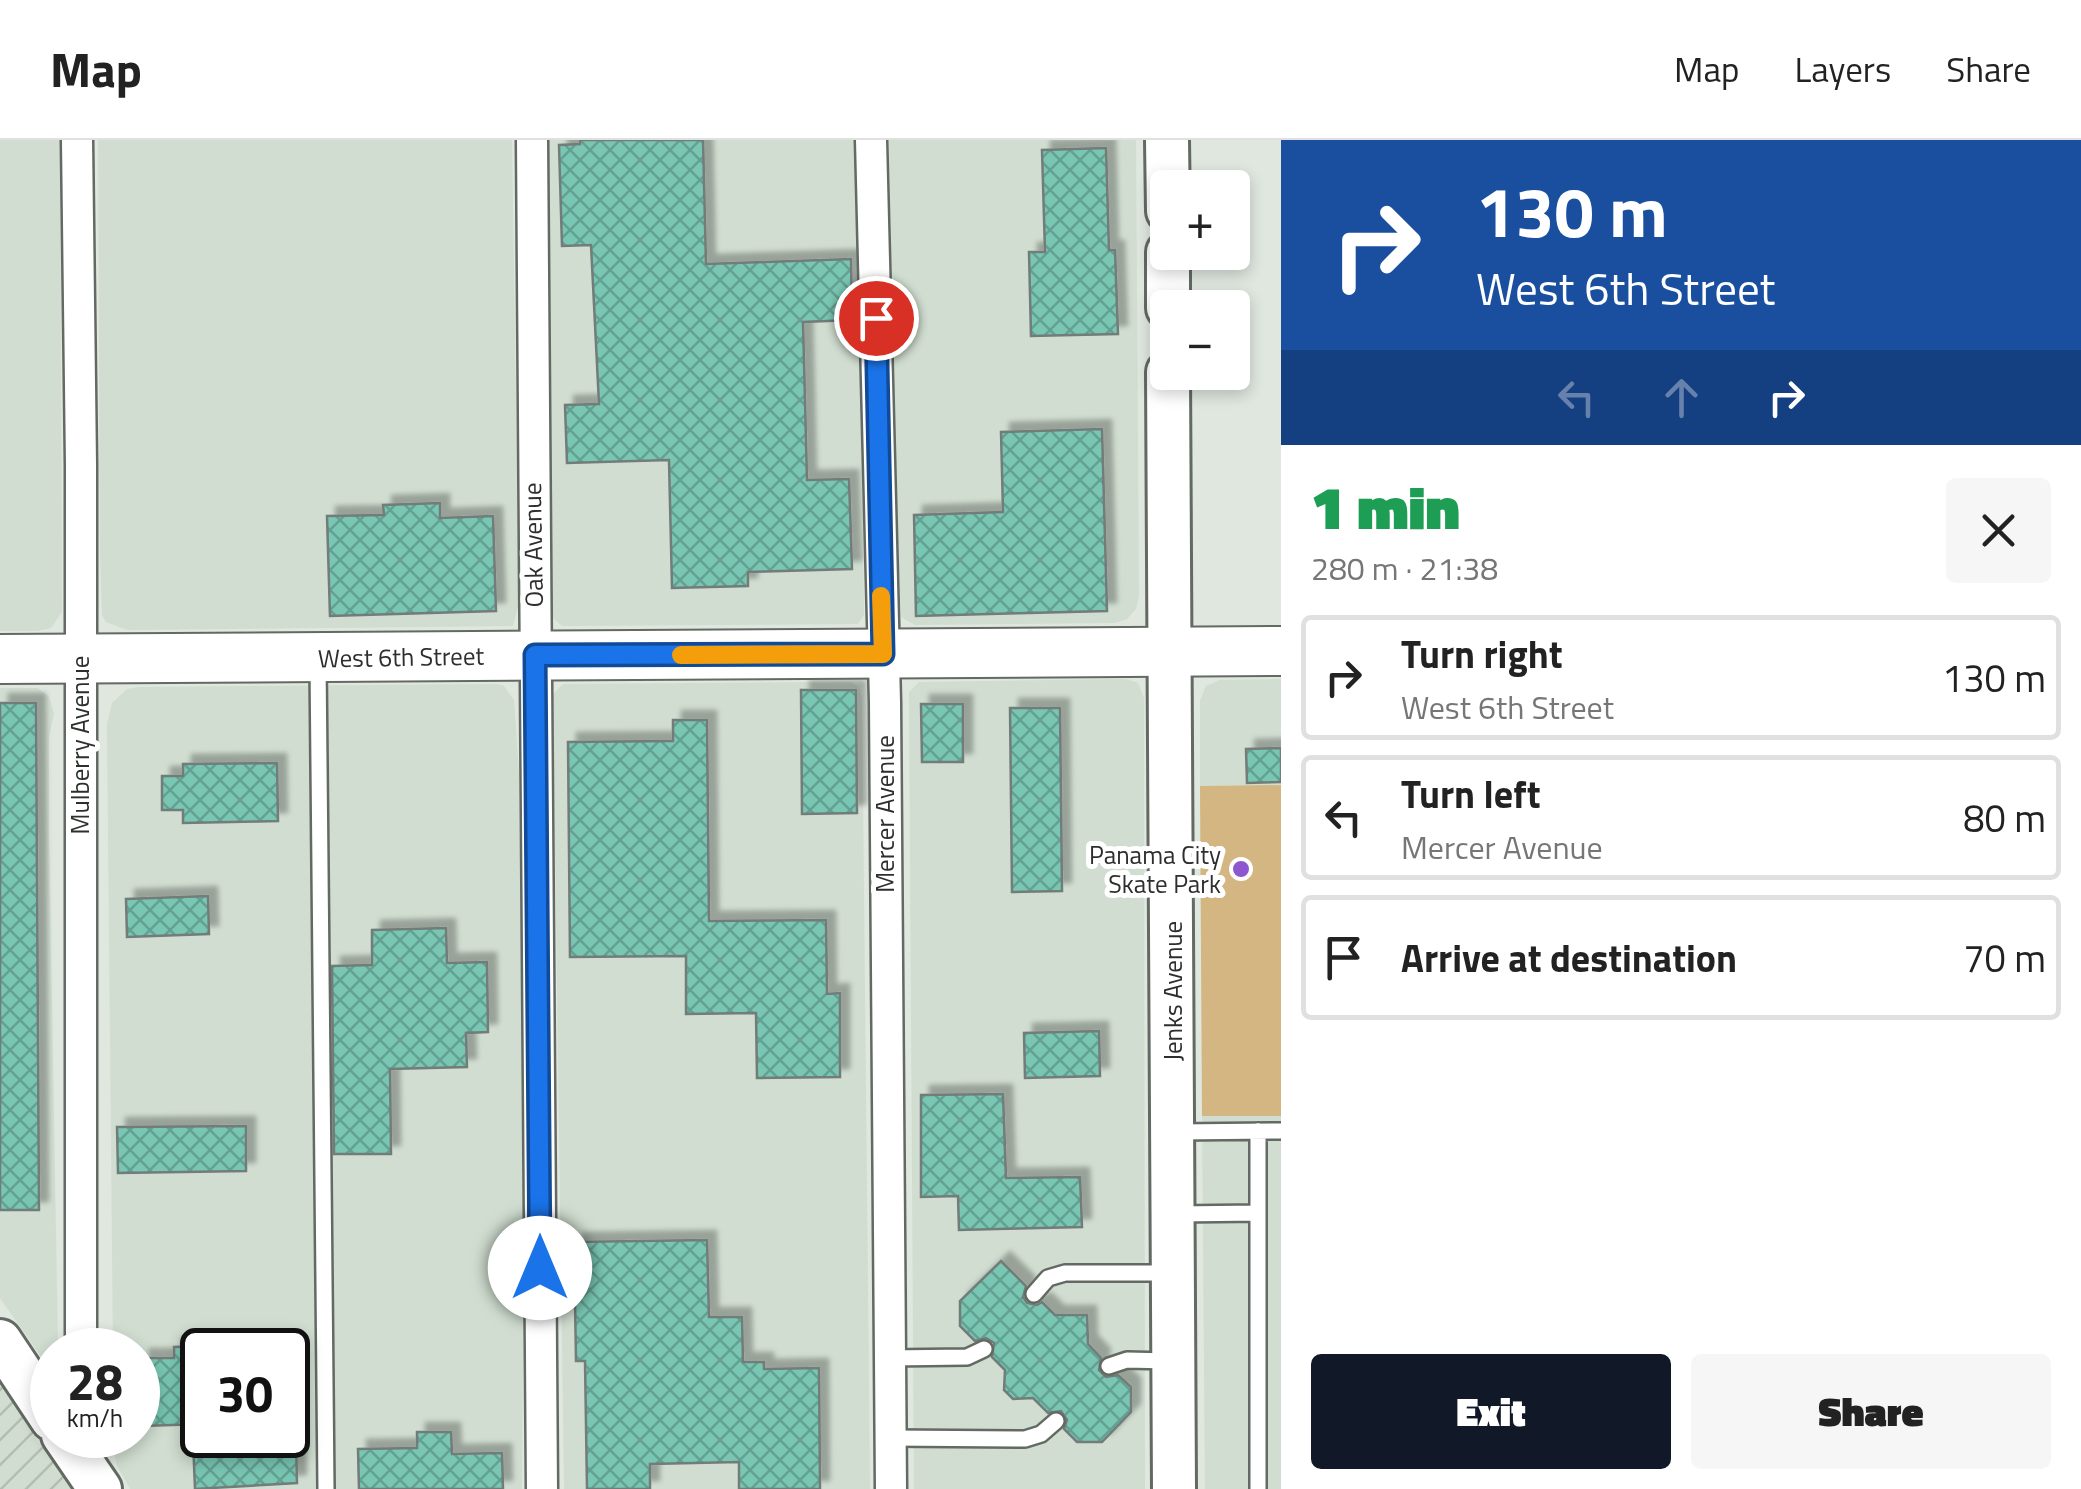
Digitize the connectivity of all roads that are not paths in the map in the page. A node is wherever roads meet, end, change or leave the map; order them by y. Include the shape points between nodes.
1 (76, 140) edge
2 (532, 140) edge
3 (871, 140) edge
4 (1167, 140) edge
5 (1167, 170) edge
6 (1168, 390) edge
7 (1281, 651) edge
8 (1170, 652) junction
9 (883, 654) junction
10 (535, 655) junction
11 (80, 658) junction
12 (318, 658) junction
13 (0, 660) edge
14 (1281, 1130) edge
15 (1258, 1131) junction
16 (1173, 1132) junction
17 (1258, 1213) junction
18 (1174, 1214) junction
19 (1173, 1273) junction
20 (1034, 1294) dead end
21 (81, 1328) edge
22 (0, 1341) edge
23 (984, 1349) dead end
24 (889, 1358) junction
25 (1173, 1361) junction
26 (1109, 1366) dead end
27 (30, 1386) edge
28 (1056, 1421) dead end
29 (890, 1438) junction
30 (1258, 1488) edge
31 (326, 1489) edge
32 (542, 1489) edge
33 (891, 1489) edge
34 (1174, 1489) edge

1 - 11 street, Mulberry Avenue
2 - 10 street, Oak Avenue
3 - 9 street, Mercer Avenue
4 - 5 street
6 - 8 street, Jenks Avenue
7 - 8 main road, West 6th Street
8 - 9 main road, West 6th Street
8 - 16 street, Jenks Avenue
9 - 10 main road, West 6th Street
9 - 24 street, Mercer Avenue
10 - 12 main road, West 6th Street
10 - 32 street, Oak Avenue
11 - 12 main road, West 6th Street
11 - 13 main road, West 6th Street
11 - 21 street, Mulberry Avenue
12 - 31 lane
14 - 15 lane
15 - 16 lane
15 - 17 lane
16 - 18 street, Jenks Avenue
17 - 18 lane
17 - 30 lane
18 - 19 street, Jenks Avenue
19 - 20 lane via 1065,1272
19 - 25 street, Jenks Avenue
22 - 27 street
23 - 24 lane via 967,1357
24 - 29 street, Mercer Avenue
25 - 26 lane
25 - 34 street, Jenks Avenue
28 - 29 lane via 1025,1439
29 - 33 street, Mercer Avenue

